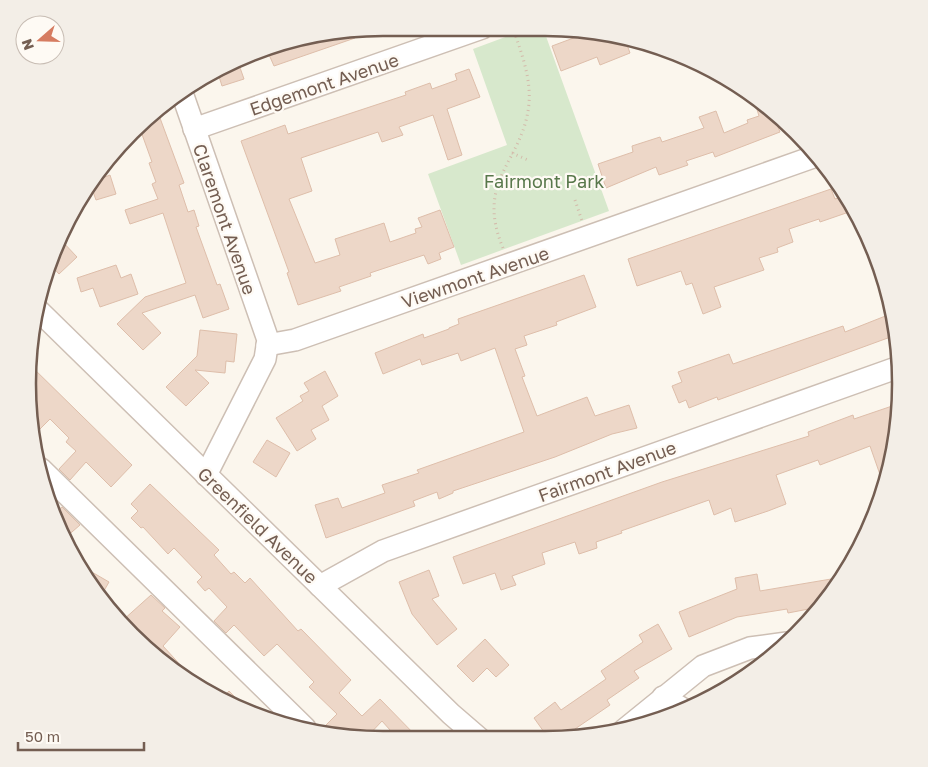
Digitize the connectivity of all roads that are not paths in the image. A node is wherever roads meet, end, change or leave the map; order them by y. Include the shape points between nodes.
1 (459, 36) edge
2 (184, 100) edge
3 (194, 129) junction
4 (809, 159) edge
5 (43, 315) edge
6 (267, 345) junction
7 (891, 370) edge
8 (206, 475) junction
9 (49, 477) edge
10 (320, 586) junction
11 (773, 645) edge
12 (663, 697) junction
13 (676, 704) edge
14 (639, 717) edge
15 (296, 720) edge
16 (471, 731) edge

1 - 3 street, Edgemont Avenue
2 - 3 street, Claremont Avenue
3 - 6 street, Claremont Avenue via 268,340
4 - 6 street, Viewmont Avenue via 295,340
5 - 8 street, Greenfield Avenue
6 - 8 street via 265,359
7 - 10 street, Fairmont Avenue via 383,551
8 - 10 street, Greenfield Avenue
9 - 15 street
10 - 16 street, Greenfield Avenue
11 - 12 street via 750,648 703,666
12 - 13 street
12 - 14 street

